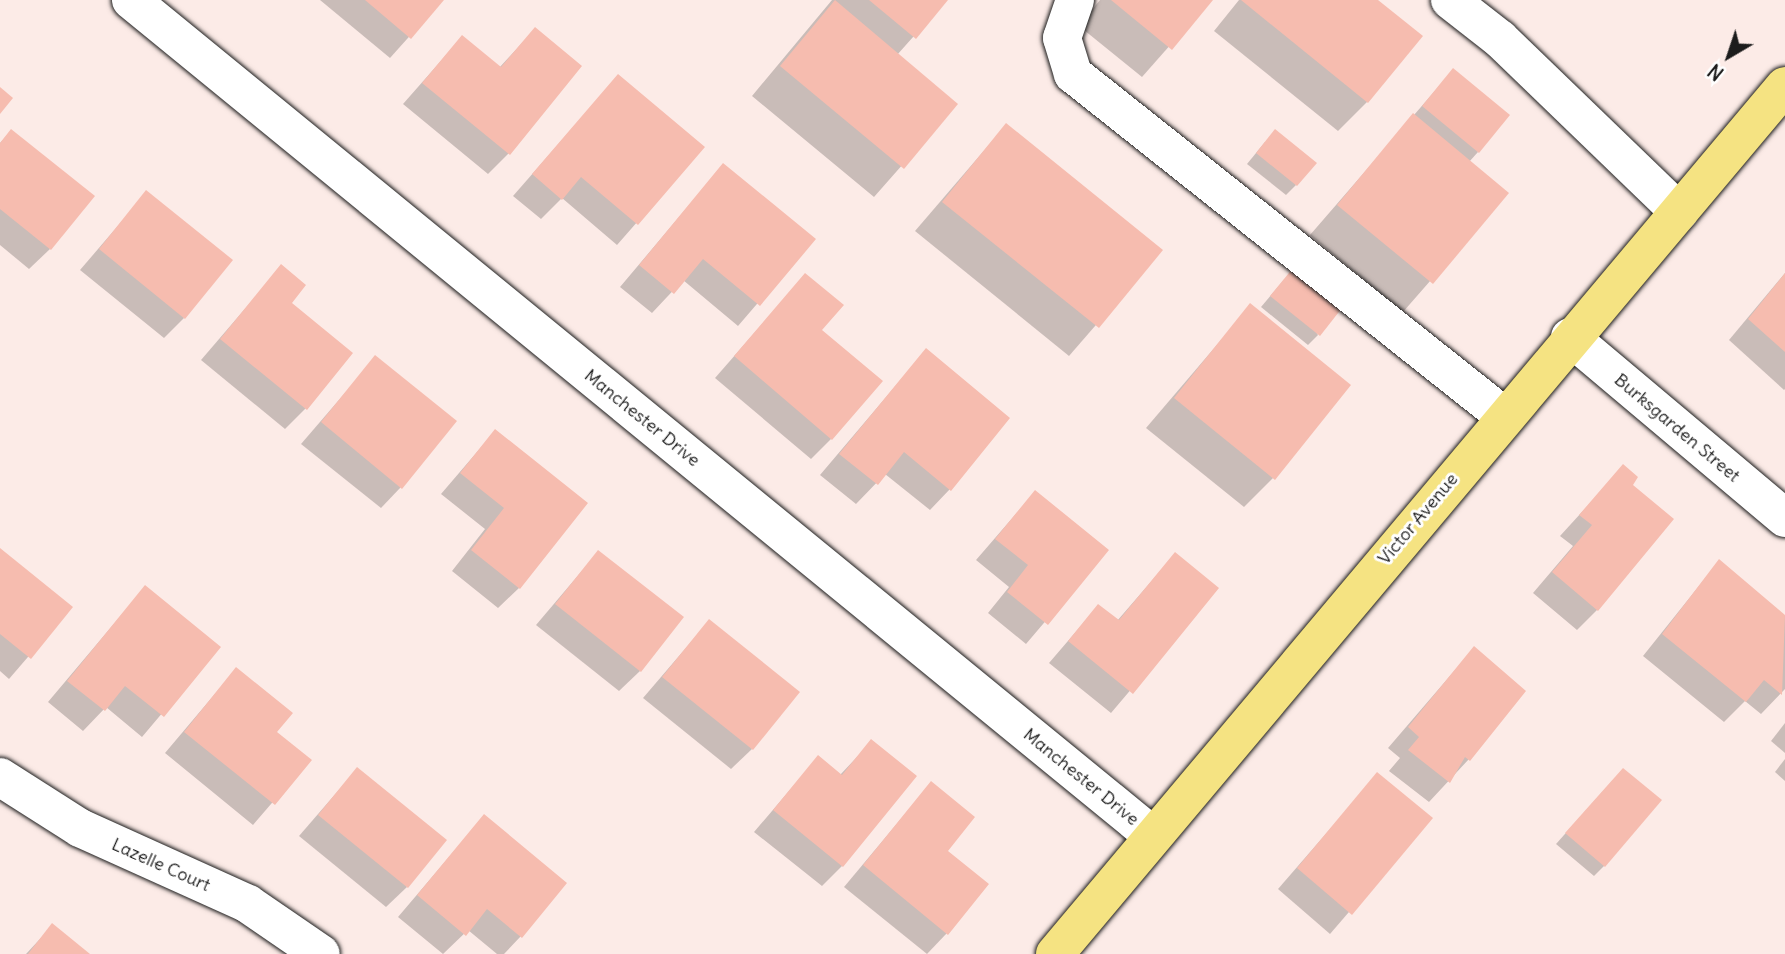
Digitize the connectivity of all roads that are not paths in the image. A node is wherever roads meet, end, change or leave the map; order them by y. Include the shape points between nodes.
1 (131, 0) edge
2 (1075, 0) edge
3 (1450, 0) edge
4 (1785, 86) edge
5 (1678, 212) junction
6 (1570, 337) junction
7 (1504, 416) junction
8 (1785, 518) edge
9 (0, 777) edge
10 (1153, 836) junction
11 (321, 954) edge
12 (1055, 954) edge

1 - 10 street, Manchester Drive
2 - 7 street via 1062,38 1073,74
3 - 5 street via 1500,39
4 - 5 main road, Victor Avenue
5 - 6 main road, Victor Avenue
6 - 7 main road, Victor Avenue
6 - 8 street, Burksgarden Street
7 - 10 main road, Victor Avenue
9 - 11 street, Lazelle Court via 80,828 248,904
10 - 12 main road, Victor Avenue

